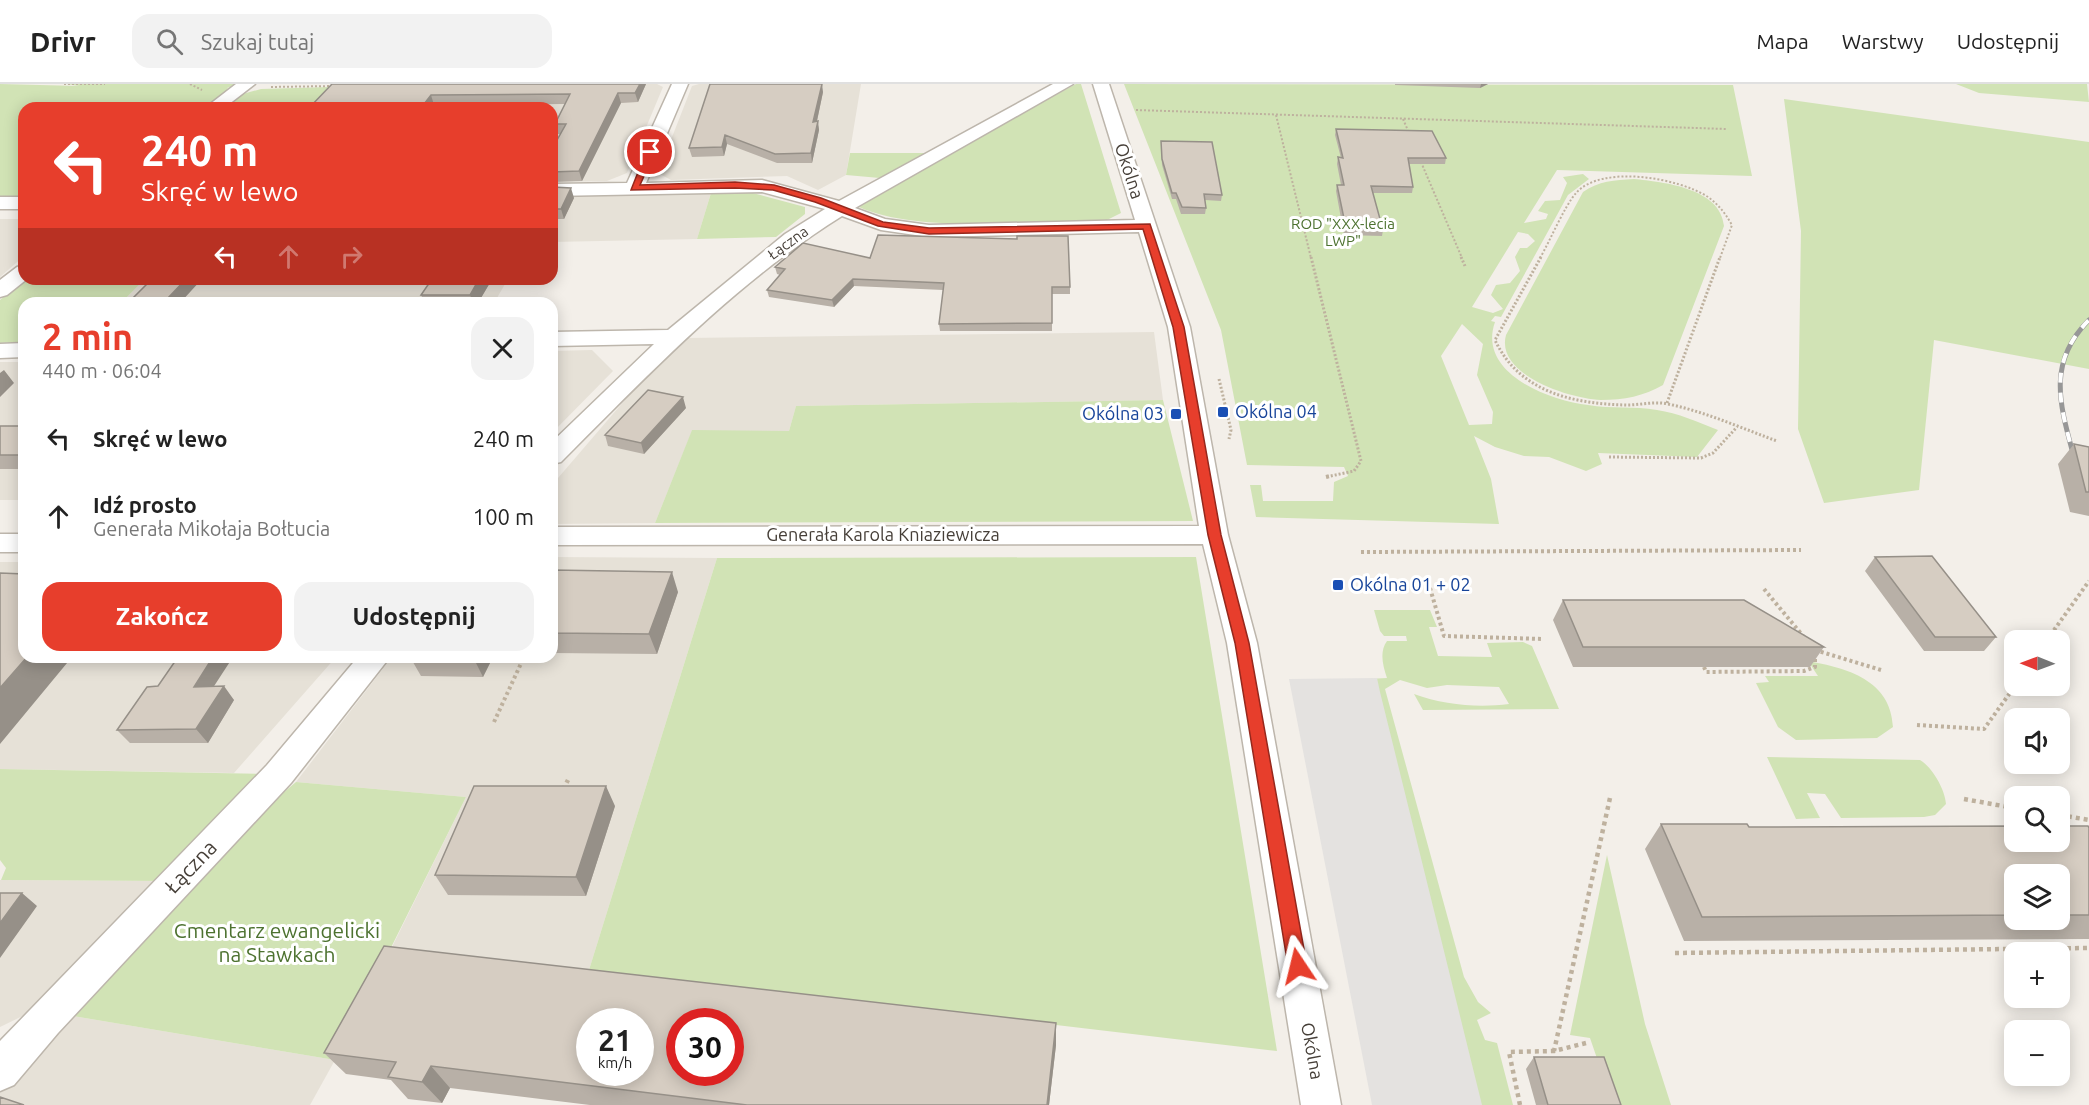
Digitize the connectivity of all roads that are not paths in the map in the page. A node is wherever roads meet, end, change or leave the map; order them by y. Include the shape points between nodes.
1 (680, 84) edge
2 (1065, 84) edge
3 (1101, 84) edge
4 (255, 86) edge
5 (224, 102) edge
6 (634, 188) junction
7 (558, 190) edge
8 (18, 202) edge
9 (0, 203) edge
10 (839, 209) junction
11 (1147, 226) junction
12 (18, 276) edge
13 (0, 291) edge
14 (674, 337) junction
15 (558, 339) edge
16 (18, 350) edge
17 (0, 351) edge
18 (558, 450) edge
19 (1214, 535) junction
20 (558, 536) edge
21 (0, 543) edge
22 (18, 543) edge
23 (370, 663) edge
24 (0, 1071) edge
25 (1321, 1105) edge

1 - 6 street
2 - 10 street, Łączna
3 - 11 street, Okólna
4 - 5 street
6 - 7 street
6 - 10 street via 762,186
8 - 9 street
10 - 11 street via 881,224 929,231
10 - 14 street, Łączna via 792,238
11 - 19 street, Okólna via 1179,327
12 - 13 street
14 - 15 street
14 - 18 street, Łączna
16 - 17 street
19 - 20 street, Generała Karola Kniaziewicza
19 - 25 street, Okólna via 1242,643
21 - 22 street
23 - 24 street, Łączna via 279,774

